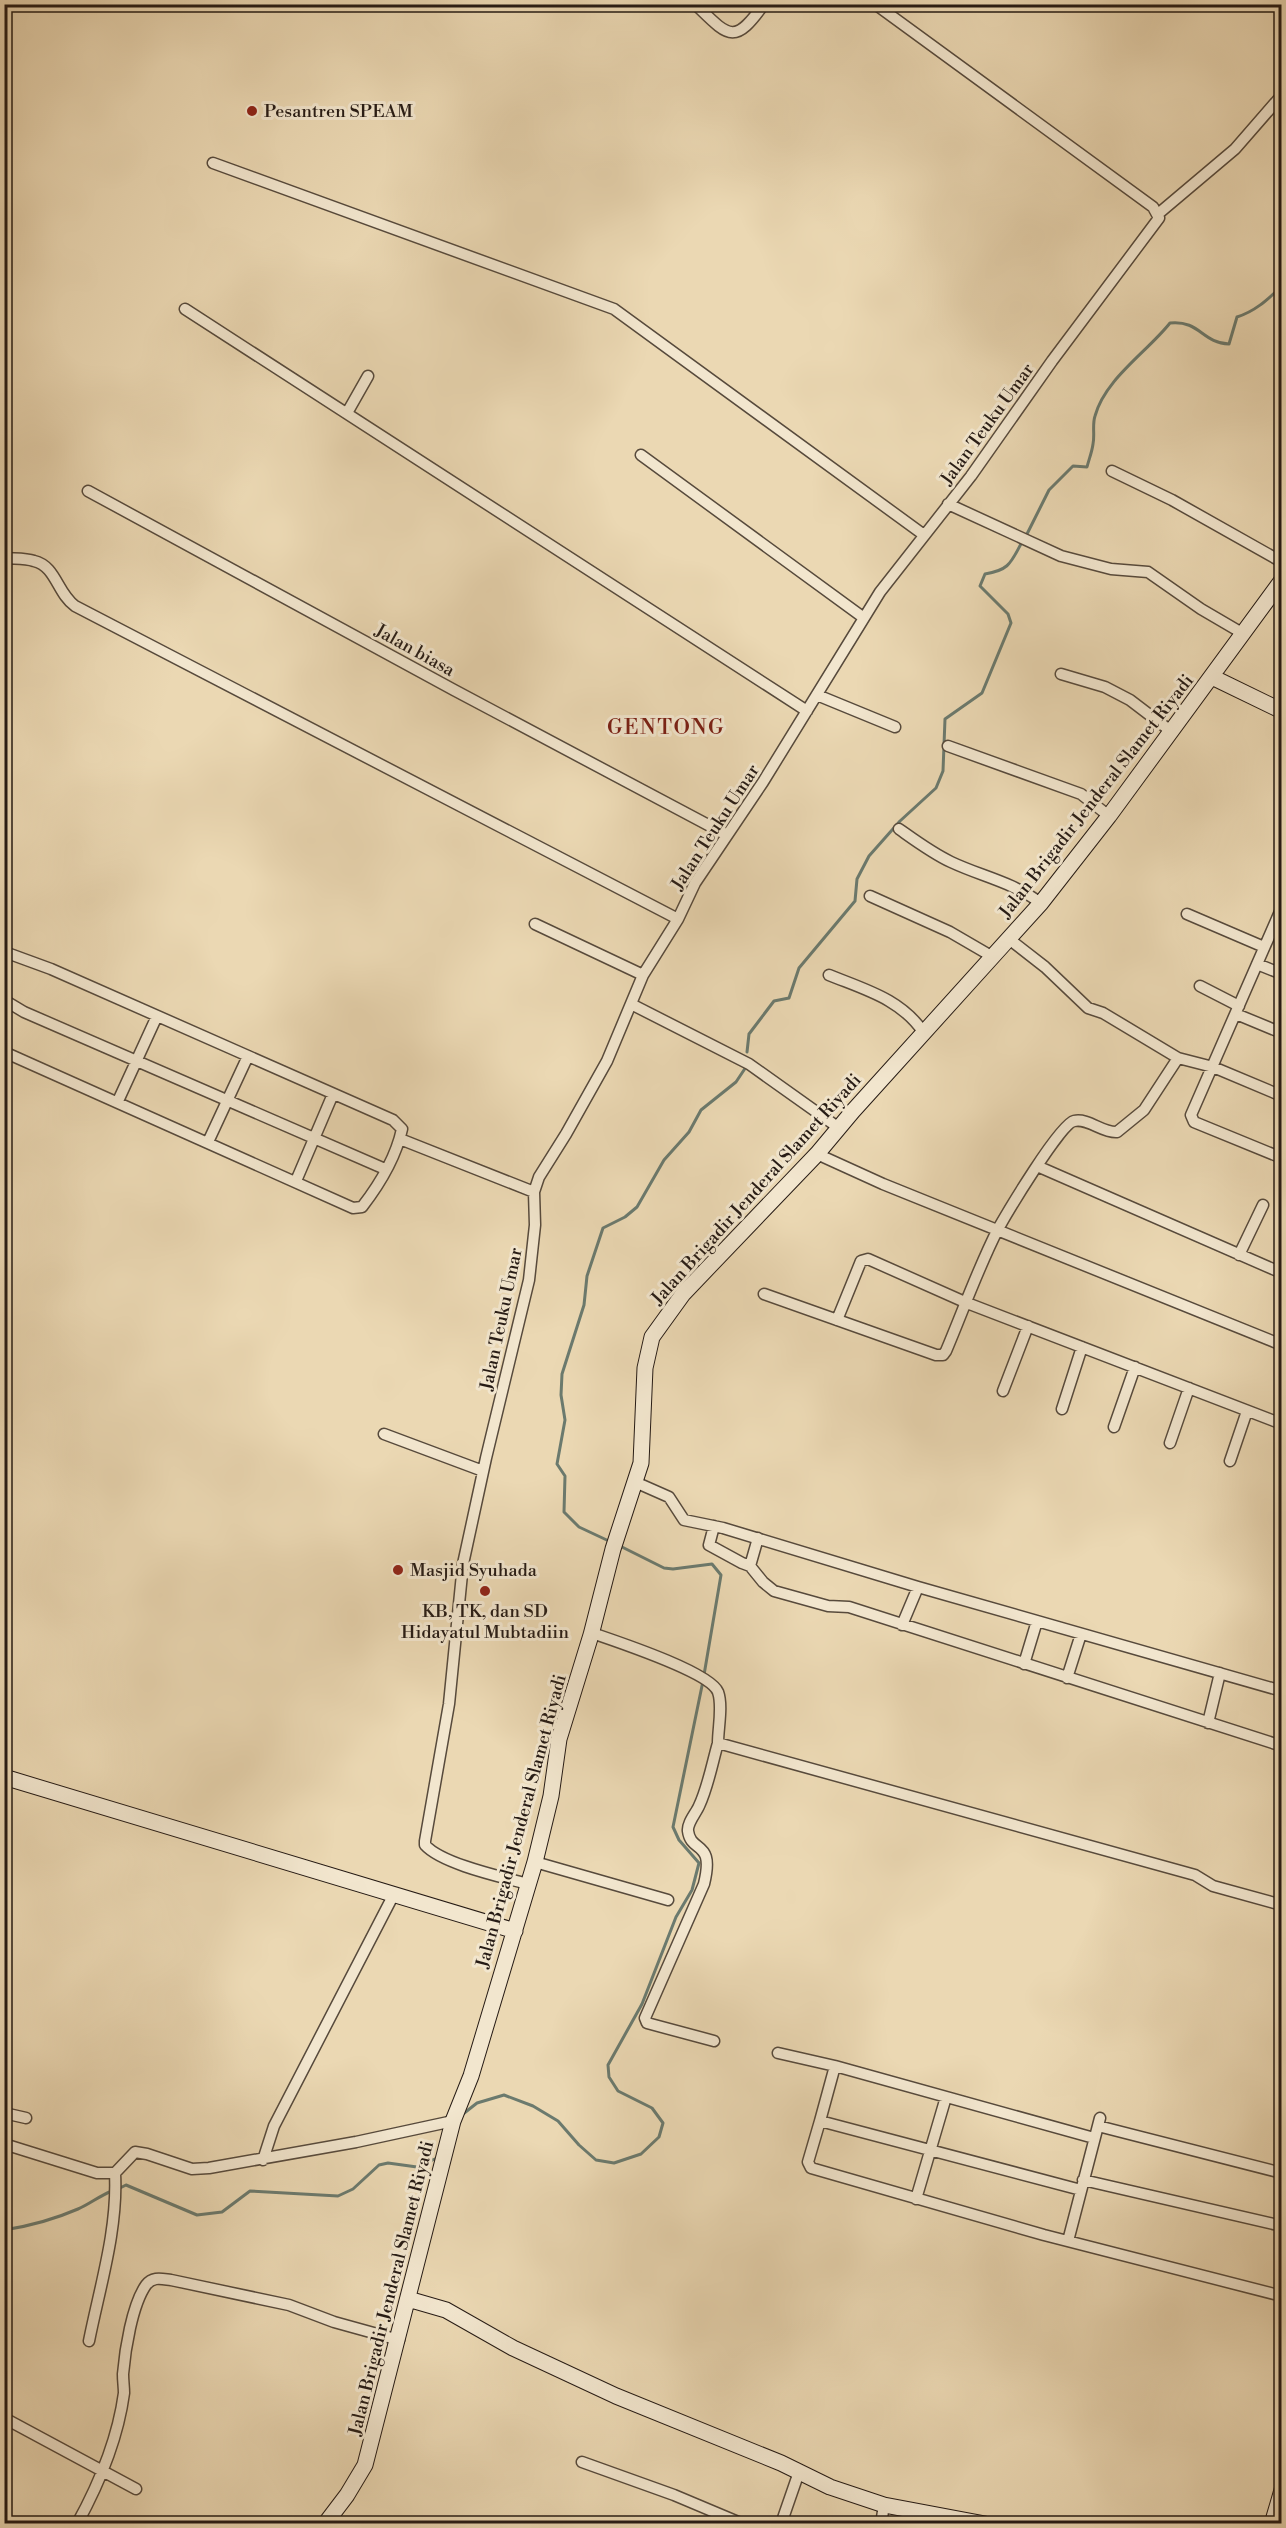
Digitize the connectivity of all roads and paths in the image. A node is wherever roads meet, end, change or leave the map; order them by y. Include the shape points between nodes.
1 (695, 4) edge
2 (764, 4) edge
3 (875, 4) edge
4 (1281, 94) edge
5 (213, 163) dead end
6 (1158, 214) junction
7 (185, 309) dead end
8 (368, 376) dead end
9 (347, 413) junction
10 (641, 455) dead end
11 (1112, 471) dead end
12 (88, 491) dead end
13 (948, 504) junction
14 (924, 535) junction
15 (4, 558) edge
16 (1281, 561) edge
17 (1281, 580) edge
18 (864, 618) junction
19 (1242, 633) junction
20 (1060, 674) dead end
21 (1212, 677) junction
22 (817, 694) junction
23 (807, 711) junction
24 (1281, 711) edge
25 (895, 727) dead end
26 (1172, 732) junction
27 (948, 746) dead end
28 (1109, 816) junction
29 (899, 829) dead end
30 (727, 835) junction
31 (870, 896) dead end
32 (1041, 903) junction
33 (1281, 907) edge
34 (1186, 914) dead end
35 (678, 919) junction
36 (1278, 922) edge
37 (535, 924) dead end
38 (1009, 939) junction
39 (1264, 947) junction
40 (10, 954) dead end
41 (993, 957) junction
42 (1257, 964) junction
43 (1281, 974) edge
44 (643, 975) junction
45 (829, 975) dead end
46 (1200, 986) dead end
47 (4, 1000) edge
48 (631, 1004) junction
49 (1237, 1010) junction
50 (157, 1016) junction
51 (924, 1033) junction
52 (1281, 1033) edge
53 (4, 1052) edge
54 (248, 1056) junction
55 (1178, 1058) junction
56 (136, 1061) junction
57 (1213, 1067) junction
58 (333, 1094) junction
59 (1281, 1096) edge
60 (227, 1100) junction
61 (118, 1101) junction
62 (838, 1128) junction
63 (315, 1138) junction
64 (400, 1139) junction
65 (208, 1142) junction
66 (817, 1154) junction
67 (1281, 1158) edge
68 (1037, 1166) junction
69 (386, 1169) junction
70 (297, 1182) junction
71 (534, 1192) junction
72 (1263, 1205) dead end
73 (998, 1230) junction
74 (1239, 1255) junction
75 (1281, 1274) edge
76 (764, 1294) dead end
77 (967, 1303) junction
78 (837, 1320) junction
79 (1028, 1326) junction
80 (1281, 1345) edge
81 (1082, 1347) junction
82 (1135, 1368) junction
83 (1189, 1388) junction
84 (1003, 1391) dead end
85 (1062, 1409) dead end
86 (1247, 1411) junction
87 (1281, 1424) edge
88 (1114, 1427) dead end
89 (384, 1434) dead end
90 (1170, 1443) dead end
91 (1230, 1461) dead end
92 (483, 1471) junction
93 (635, 1482) junction
94 (714, 1526) junction
95 (758, 1538) junction
96 (750, 1566) junction
97 (918, 1587) junction
98 (1037, 1621) junction
99 (902, 1625) junction
100 (592, 1633) junction
101 (1081, 1634) junction
102 (1024, 1664) junction
103 (1220, 1673) junction
104 (1067, 1678) junction
105 (1281, 1691) edge
106 (1208, 1723) junction
107 (718, 1743) junction
108 (1281, 1746) edge
109 (4, 1777) edge
110 (535, 1862) junction
111 (528, 1884) junction
112 (394, 1894) junction
113 (668, 1900) dead end
114 (1281, 1905) edge
115 (515, 1931) junction
116 (714, 2041) dead end
117 (778, 2053) dead end
118 (835, 2066) junction
119 (946, 2097) junction
120 (4, 2113) edge
121 (26, 2118) dead end
122 (453, 2121) junction
123 (820, 2121) junction
124 (1094, 2138) junction
125 (4, 2144) edge
126 (932, 2150) junction
127 (263, 2160) junction
128 (1281, 2173) edge
129 (115, 2177) junction
130 (1082, 2185) junction
131 (916, 2199) junction
132 (1281, 2226) edge
133 (1068, 2241) junction
134 (1281, 2296) edge
135 (408, 2299) junction
136 (399, 2340) junction
137 (89, 2341) dead end
138 (4, 2418) edge
139 (582, 2462) dead end
140 (102, 2471) junction
141 (799, 2472) junction
142 (136, 2489) dead end
143 (1281, 2490) edge
144 (884, 2505) junction
145 (943, 2521) edge
146 (77, 2523) edge
147 (325, 2523) edge
148 (743, 2523) edge
149 (781, 2523) edge
150 (881, 2523) edge
151 (985, 2523) edge
152 (1272, 2523) edge

1 - 2 street via 726,32 734,33 746,29
3 - 6 street
4 - 6 street via 1235,149
5 - 14 street via 614,309
6 - 13 street, Jalan Teuku Umar via 1158,222
7 - 9 street
8 - 9 street
9 - 23 street
10 - 18 street
11 - 16 street
12 - 30 street, Jalan biasa
13 - 14 street, Jalan Teuku Umar
13 - 19 street via 1080,562 1148,572
14 - 18 street, Jalan Teuku Umar
15 - 35 street via 43,564 62,594 75,606
17 - 19 main road, Jalan Brigadir Jenderal Slamet Riyadi
18 - 22 street, Jalan Teuku Umar
19 - 21 main road, Jalan Brigadir Jenderal Slamet Riyadi
20 - 26 street via 1105,687 1131,700
21 - 24 main road
21 - 26 main road, Jalan Brigadir Jenderal Slamet Riyadi
22 - 23 street, Jalan Teuku Umar
22 - 25 street
23 - 30 street, Jalan Teuku Umar
26 - 28 main road, Jalan Brigadir Jenderal Slamet Riyadi
27 - 28 street via 1081,795
28 - 32 main road, Jalan Brigadir Jenderal Slamet Riyadi
29 - 32 street via 944,858 1020,888
30 - 35 street, Jalan Teuku Umar via 695,883
31 - 41 street via 950,932
32 - 38 main road, Jalan Brigadir Jenderal Slamet Riyadi
33 - 36 street
34 - 39 street
35 - 44 street, Jalan Teuku Umar
36 - 39 street
37 - 44 street
38 - 41 main road, Jalan Brigadir Jenderal Slamet Riyadi
38 - 55 street via 1088,1008
39 - 42 street
40 - 50 street
41 - 51 main road, Jalan Brigadir Jenderal Slamet Riyadi
42 - 43 street
42 - 49 street
44 - 48 street, Jalan Teuku Umar
45 - 51 street via 884,997 914,1017
46 - 49 street
47 - 56 street
48 - 62 street via 749,1064
48 - 71 street, Jalan Teuku Umar via 607,1061 544,1166
49 - 52 street
49 - 57 street
50 - 54 street
50 - 56 street
51 - 62 main road, Jalan Brigadir Jenderal Slamet Riyadi
53 - 61 street
54 - 58 street
54 - 60 street
55 - 57 street
55 - 68 street via 1144,1110 1121,1130 1112,1132 1074,1121
56 - 60 street
56 - 61 street
57 - 59 street
57 - 67 street via 1191,1114 1194,1122
58 - 63 street
58 - 64 street via 393,1120 402,1129
60 - 63 street
60 - 65 street
61 - 65 street
62 - 66 main road, Jalan Brigadir Jenderal Slamet Riyadi
63 - 69 street
63 - 70 street
64 - 69 street
64 - 71 street
65 - 70 street
66 - 73 street
66 - 93 main road, Jalan Brigadir Jenderal Slamet Riyadi via 683,1294 652,1337 645,1368 643,1452
68 - 73 street
68 - 74 street
69 - 70 street via 362,1207 353,1208
71 - 92 street, Jalan Teuku Umar via 529,1280
72 - 74 street
73 - 77 street
73 - 80 street
74 - 75 street
76 - 78 street
77 - 78 street via 943,1355
77 - 78 street via 864,1259
77 - 79 street
79 - 81 street
79 - 84 street
81 - 82 street
81 - 85 street
82 - 83 street
82 - 88 street
83 - 86 street
83 - 90 street
86 - 87 street
86 - 91 street
89 - 92 street
92 - 111 street, Jalan Teuku Umar via 463,1564 449,1704 425,1845 475,1870
93 - 94 street via 669,1497 684,1520
93 - 100 main road, Jalan Brigadir Jenderal Slamet Riyadi
94 - 95 street
94 - 96 street via 709,1545
95 - 96 street
95 - 97 street
96 - 99 street via 774,1591 828,1606 849,1606
97 - 98 street
97 - 99 street
98 - 101 street
98 - 102 street
99 - 102 street
100 - 107 street via 648,1652 712,1683 719,1699
100 - 110 main road, Jalan Brigadir Jenderal Slamet Riyadi via 556,1751 551,1796
101 - 103 street
101 - 104 street
102 - 104 street
103 - 105 street
103 - 106 street
104 - 106 street
106 - 108 street
107 - 114 street via 1195,1875 1213,1886
107 - 116 street via 702,1800 688,1827 690,1837 706,1852 704,1884 645,2018 647,2023
109 - 112 main road
110 - 111 main road, Jalan Brigadir Jenderal Slamet Riyadi
110 - 113 street
111 - 115 main road, Jalan Brigadir Jenderal Slamet Riyadi
112 - 115 main road
112 - 127 street via 284,2107
115 - 122 main road, Jalan Brigadir Jenderal Slamet Riyadi via 471,2076
117 - 118 street
118 - 119 street
118 - 123 street
119 - 124 street
119 - 126 street
120 - 121 street
122 - 127 street
122 - 135 main road, Jalan Brigadir Jenderal Slamet Riyadi
123 - 126 street
123 - 131 street via 808,2162 810,2167
124 - 128 street via 1099,2122
124 - 130 street
125 - 129 street
126 - 130 street
126 - 131 street
127 - 129 street via 192,2169 135,2152
129 - 137 street via 111,2233
130 - 132 street
130 - 133 street
131 - 133 street
133 - 134 street
135 - 136 main road, Jalan Brigadir Jenderal Slamet Riyadi
135 - 141 main road via 446,2310 513,2348 616,2396
136 - 140 street via 289,2305 171,2280 150,2280 134,2317 119,2418
136 - 147 main road, Jalan Brigadir Jenderal Slamet Riyadi via 365,2465
138 - 140 street
139 - 148 street
140 - 142 street
140 - 146 street
141 - 144 main road
141 - 149 street
143 - 152 main road
144 - 145 main road
144 - 150 street
145 - 151 main road

